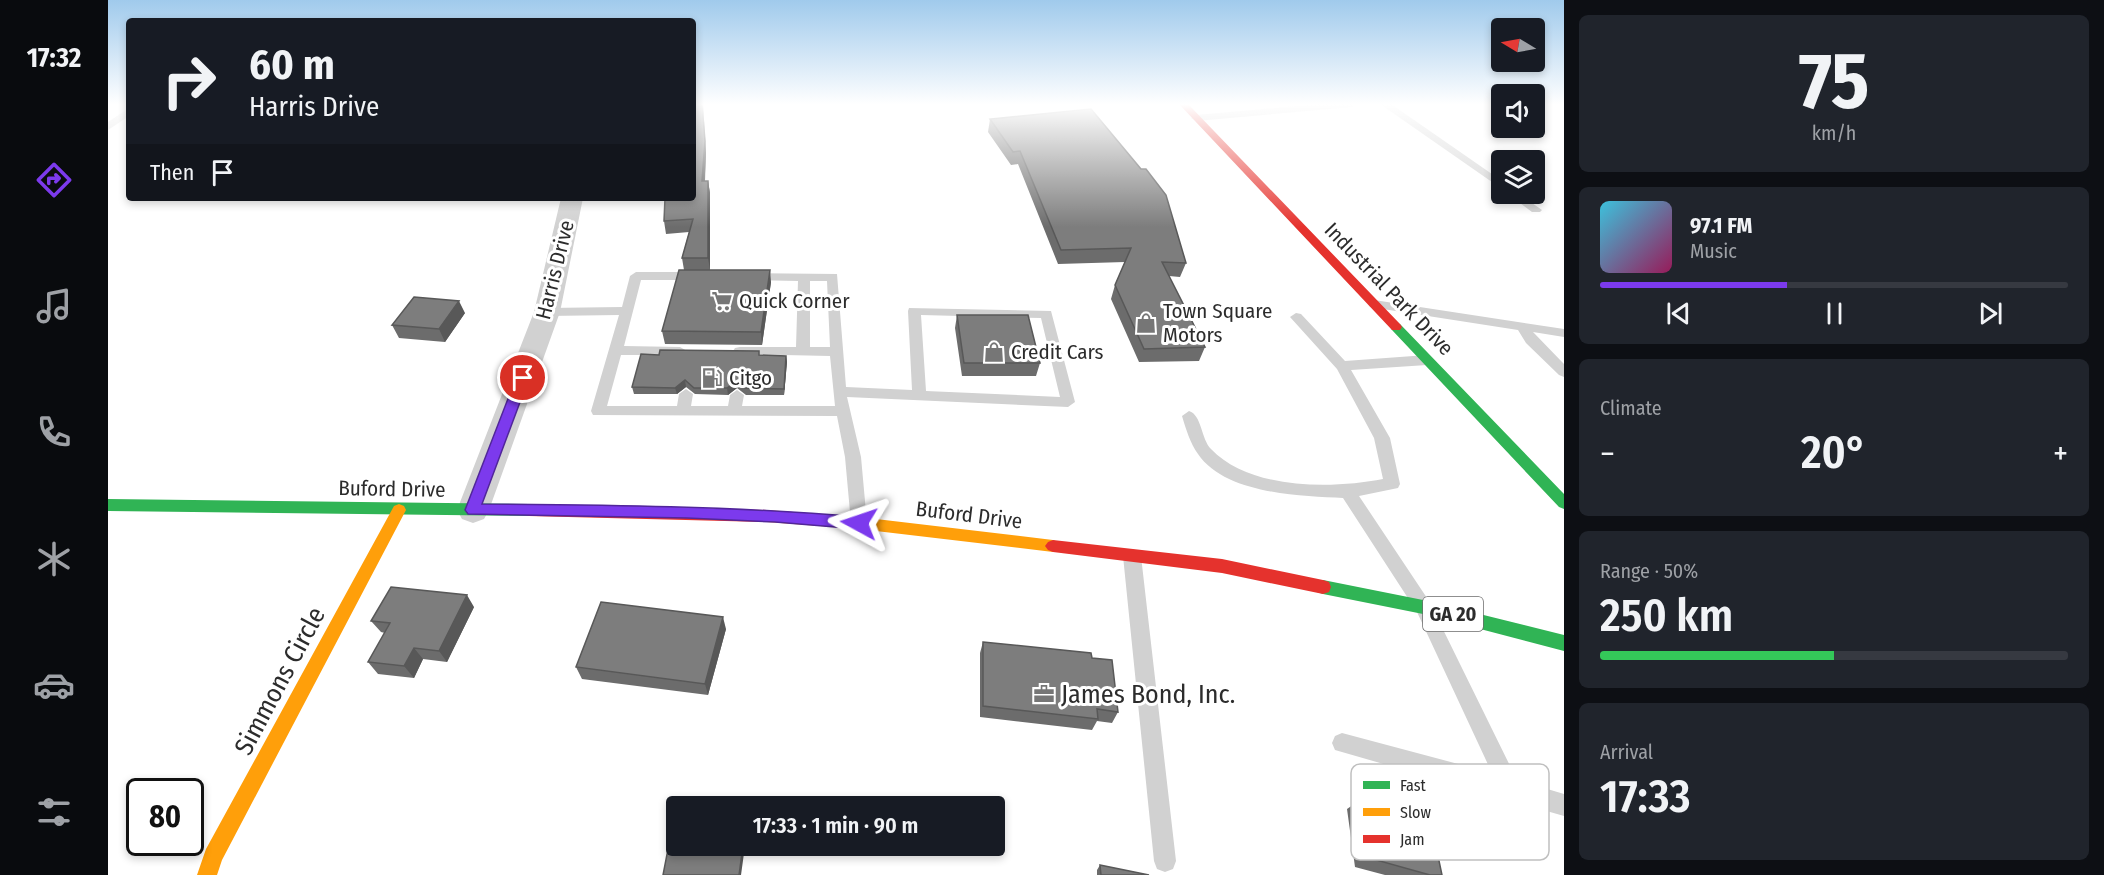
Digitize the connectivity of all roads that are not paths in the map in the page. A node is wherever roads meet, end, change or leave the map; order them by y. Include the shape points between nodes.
1 (1222, 145) edge
2 (1443, 145) edge
3 (1491, 178) edge
4 (572, 201) edge
5 (1527, 204) edge
6 (1536, 210) dead end
7 (708, 276) edge
8 (732, 277) edge
9 (804, 277) junction
10 (1374, 304) junction
11 (627, 311) junction
12 (547, 312) junction
13 (1296, 317) dead end
14 (1523, 327) junction
15 (1564, 333) edge
16 (616, 350) junction
17 (803, 352) junction
18 (836, 352) junction
19 (737, 355) edge
20 (1428, 360) junction
21 (692, 362) edge
22 (1342, 366) junction
23 (1564, 372) edge
24 (839, 392) junction
25 (686, 394) edge
26 (737, 395) dead end
27 (919, 396) junction
28 (683, 411) junction
29 (735, 411) junction
30 (843, 411) junction
31 (1188, 416) dead end
32 (1348, 492) junction
33 (1564, 503) edge
34 (108, 505) edge
35 (399, 510) junction
36 (473, 510) junction
37 (859, 523) junction
38 (1132, 556) junction
39 (1424, 607) junction
40 (1564, 643) edge
41 (1342, 743) dead end
42 (1420, 764) edge
43 (1499, 764) edge
44 (1549, 800) edge
45 (1564, 805) edge
46 (1165, 861) dead end
47 (207, 875) edge

1 - 10 main road, Industrial Park Drive
2 - 3 lane
4 - 12 street, Harris Drive
5 - 6 lane
7 - 11 lane via 636,276
8 - 9 lane
9 - 17 lane
9 - 18 lane via 833,277
10 - 14 lane
10 - 20 main road, Industrial Park Drive
11 - 12 lane
11 - 16 lane
12 - 36 street, Harris Drive
13 - 22 lane
14 - 15 lane
14 - 23 lane
16 - 21 lane via 694,351
16 - 28 lane via 598,411
17 - 18 lane
17 - 19 lane
18 - 24 lane
20 - 22 lane
20 - 33 main road, Industrial Park Drive
22 - 32 lane via 1382,438 1392,484
24 - 27 lane
24 - 30 lane
25 - 28 lane
26 - 29 lane
27 - 27 lane via 1068,402 1046,314 914,311
28 - 29 lane
29 - 30 lane
30 - 37 lane via 853,457
31 - 32 lane via 1205,453 1229,471 1260,483
32 - 39 lane
34 - 35 main road, Buford Drive / GA 20
35 - 36 main road, Buford Drive / GA 20
35 - 47 main road, Simmons Circle via 213,856
36 - 37 main road, Buford Drive / GA 20 via 687,512
37 - 38 main road, Buford Drive / GA 20
38 - 39 main road, Buford Drive / GA 20 via 1222,567
38 - 46 lane
39 - 40 main road, Buford Drive / GA 20
39 - 43 lane
41 - 42 lane
44 - 45 lane

